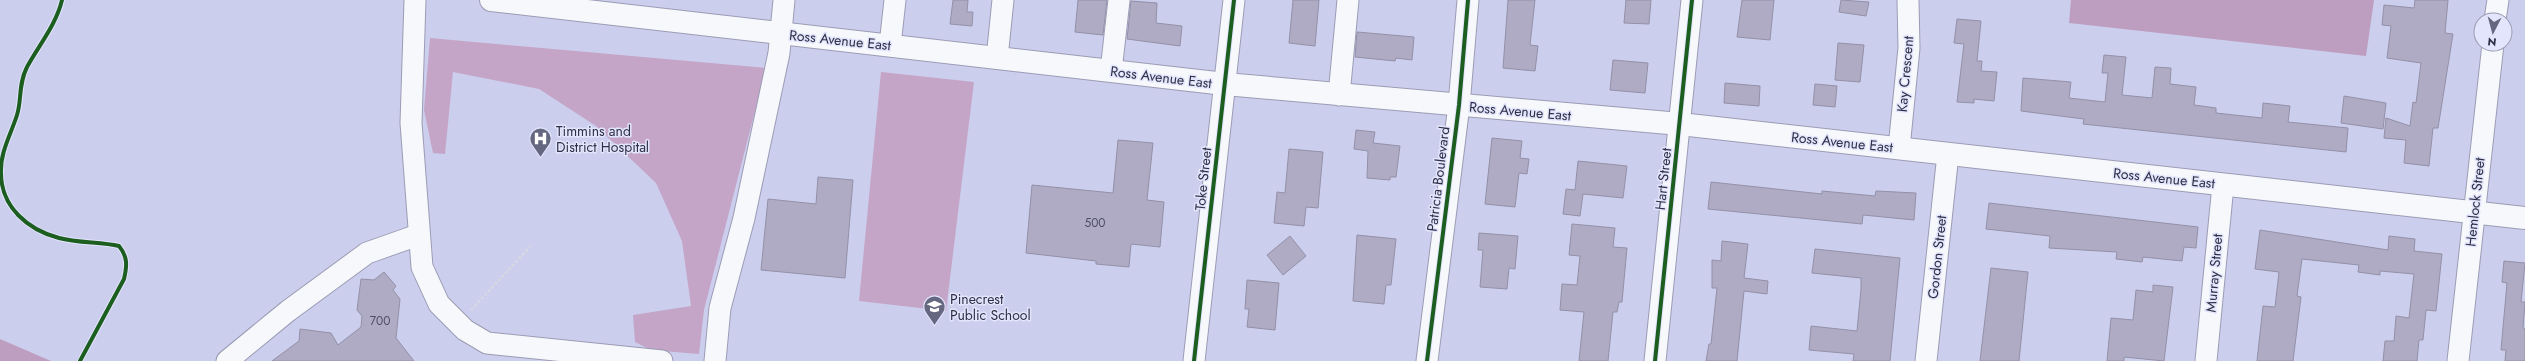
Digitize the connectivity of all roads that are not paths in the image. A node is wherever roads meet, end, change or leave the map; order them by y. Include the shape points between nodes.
1 (415, 0) edge
2 (491, 0) edge
3 (784, 0) edge
4 (895, 0) edge
5 (1003, 0) edge
6 (1118, 0) edge
7 (1234, 0) edge
8 (1348, 0) edge
9 (1468, 0) edge
10 (1692, 0) edge
11 (1908, 0) edge
12 (2498, 0) edge
13 (2497, 12) edge
14 (781, 33) junction
15 (890, 45) junction
16 (2492, 52) edge
17 (997, 58) junction
18 (1111, 71) junction
19 (1225, 84) junction
20 (1339, 95) junction
21 (1459, 106) junction
22 (1680, 124) junction
23 (1899, 148) junction
24 (1948, 154) junction
25 (2223, 185) junction
26 (2473, 213) junction
27 (2525, 218) edge
28 (418, 235) junction
29 (227, 361) edge
30 (662, 361) edge
31 (715, 361) edge
32 (1194, 361) edge
33 (1427, 361) edge
34 (1655, 361) edge
35 (1926, 361) edge
36 (2206, 361) edge
37 (2458, 361) edge

1 - 28 street via 411,122
2 - 14 main road, Ross Avenue East
3 - 14 street
4 - 15 street
5 - 17 street
6 - 18 street
7 - 19 street, Toke Street
8 - 20 street
9 - 21 street, Patricia Boulevard
10 - 22 street, Hart Street
11 - 23 street, Kay Crescent via 1909,48
12 - 13 street
14 - 15 main road, Ross Avenue East
14 - 31 street via 744,218 720,308
15 - 17 main road, Ross Avenue East
16 - 26 street, Hemlock Street
17 - 18 main road, Ross Avenue East
18 - 19 main road, Ross Avenue East
19 - 20 main road, Ross Avenue East
19 - 32 street, Toke Street
20 - 21 main road, Ross Avenue East
21 - 22 main road, Ross Avenue East
21 - 33 street, Patricia Boulevard
22 - 23 main road, Ross Avenue East
22 - 34 street, Hart Street
23 - 24 main road, Ross Avenue East
24 - 25 main road, Ross Avenue East
24 - 35 street, Gordon Street
25 - 26 main road, Ross Avenue East
25 - 36 street, Murray Street
26 - 27 main road, Ross Avenue East
26 - 37 street, Hemlock Street
28 - 29 street via 367,253 288,311
28 - 30 street via 422,267 439,304 458,324 487,343

